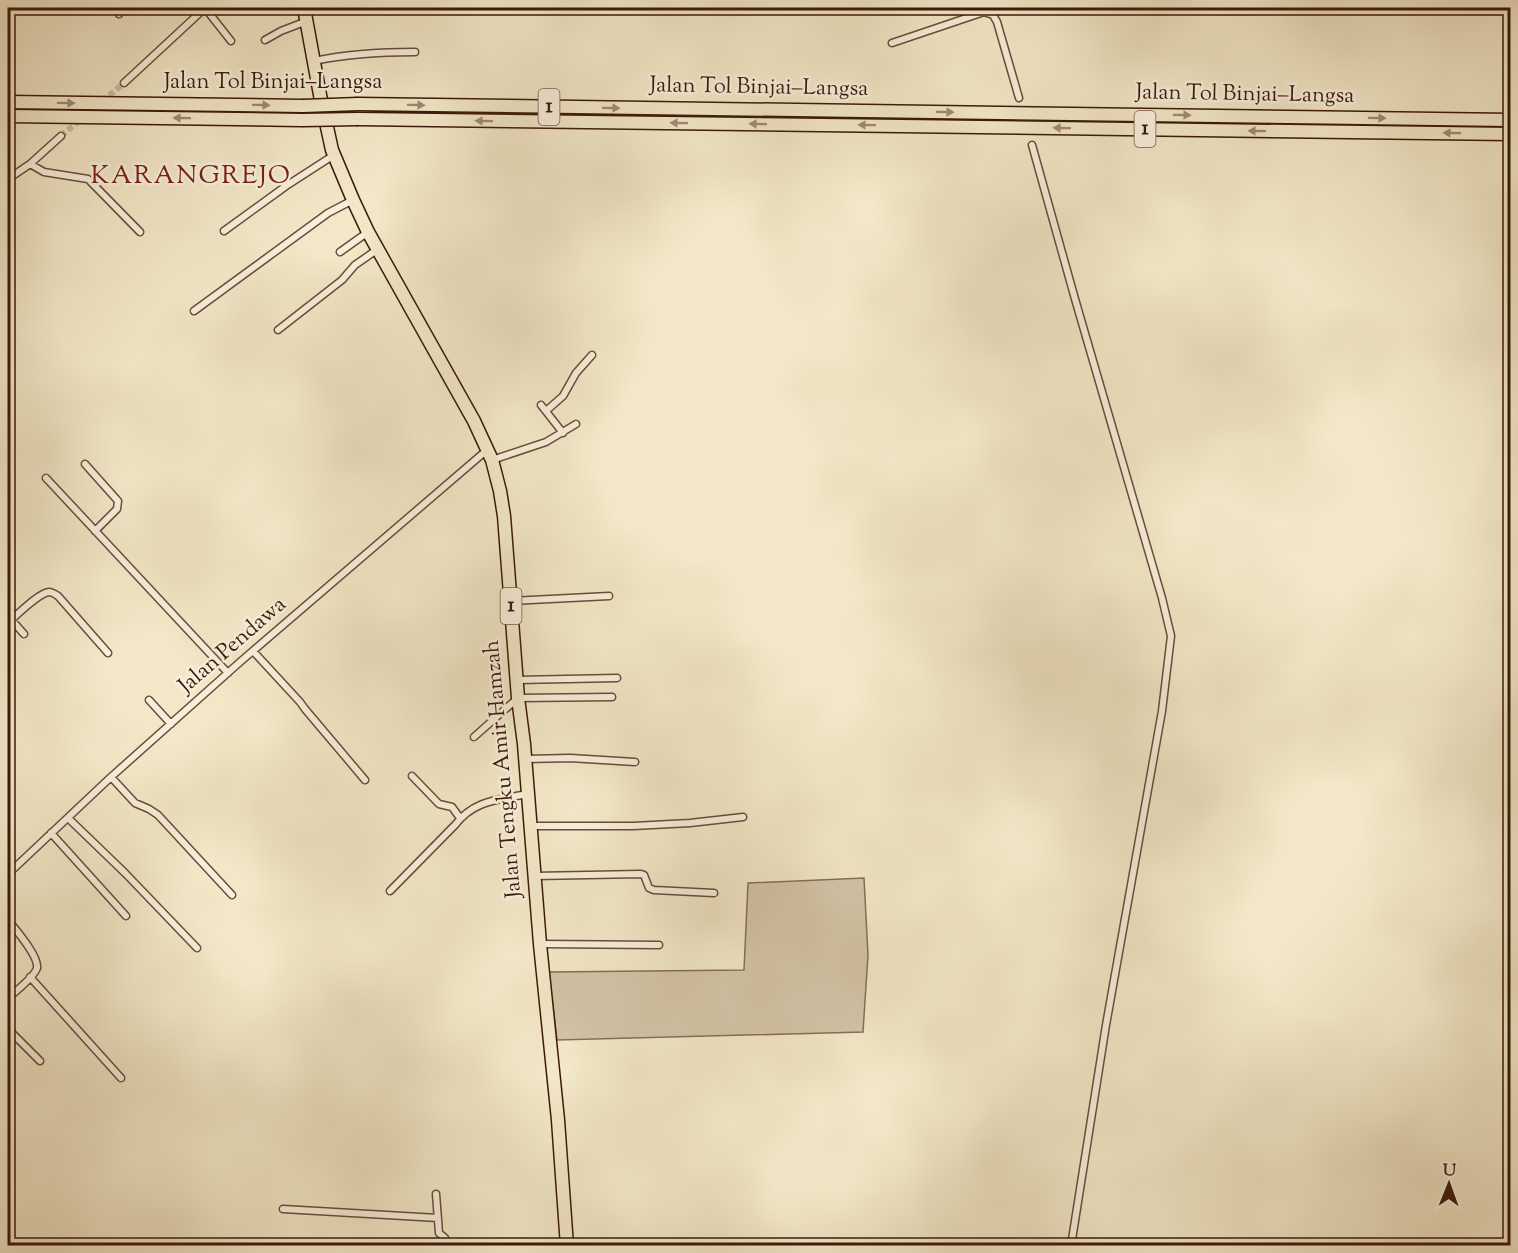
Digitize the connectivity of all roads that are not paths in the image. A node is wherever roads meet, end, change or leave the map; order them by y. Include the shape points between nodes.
1 (202, 8) edge
2 (304, 8) edge
3 (307, 21) junction
4 (264, 40) dead end
5 (231, 41) dead end
6 (892, 43) dead end
7 (415, 52) dead end
8 (313, 61) junction
9 (124, 83) tunnel mouth
10 (1019, 98) dead end
11 (8, 102) edge
12 (8, 116) edge
13 (1510, 120) edge
14 (1510, 134) edge
15 (61, 136) tunnel mouth
16 (1032, 145) dead end
17 (334, 155) junction
18 (30, 164) junction
19 (8, 179) edge
20 (352, 200) junction
21 (224, 231) dead end
22 (140, 232) dead end
23 (368, 232) junction
24 (378, 248) junction
25 (340, 252) dead end
26 (194, 311) dead end
27 (278, 330) dead end
28 (592, 355) dead end
29 (541, 405) dead end
30 (546, 411) junction
31 (576, 424) dead end
32 (563, 432) junction
33 (490, 455) junction
34 (85, 464) dead end
35 (46, 478) dead end
36 (95, 531) junction
37 (609, 596) dead end
38 (511, 601) junction
39 (9, 618) edge
40 (24, 634) dead end
41 (253, 651) junction
42 (108, 653) dead end
43 (228, 673) junction
44 (617, 678) dead end
45 (517, 680) junction
46 (612, 697) dead end
47 (518, 698) junction
48 (150, 700) dead end
49 (171, 724) junction
50 (474, 737) dead end
51 (525, 759) junction
52 (635, 762) dead end
53 (412, 776) dead end
54 (111, 777) junction
55 (365, 780) dead end
56 (527, 794) junction
57 (743, 817) dead end
58 (68, 818) junction
59 (460, 818) junction
60 (531, 826) junction
61 (51, 833) junction
62 (8, 874) edge
63 (535, 876) junction
64 (390, 891) dead end
65 (714, 893) dead end
66 (232, 895) dead end
67 (126, 916) dead end
68 (8, 920) edge
69 (540, 944) junction
70 (659, 945) dead end
71 (197, 948) dead end
72 (30, 977) junction
73 (8, 998) edge
74 (8, 1029) edge
75 (40, 1061) dead end
76 (121, 1078) dead end
77 (436, 1194) dead end
78 (283, 1209) dead end
79 (438, 1218) junction
80 (356, 1243) dead end
81 (395, 1245) edge
82 (446, 1245) edge
83 (567, 1245) edge
84 (1071, 1245) edge

1 - 5 street
1 - 9 street
2 - 3 highway, Jalan Tengku Amir Hamzah / 1
3 - 4 street
3 - 8 highway, Jalan Tengku Amir Hamzah / 1
6 - 10 street via 984,12 993,15
7 - 8 street via 367,53
8 - 17 highway, Jalan Tengku Amir Hamzah / 1
11 -> 13 highway, Jalan Tol Binjai–Langsa / 1, bridge
14 -> 12 highway, Jalan Tol Binjai–Langsa / 1, bridge
15 - 18 street
16 - 84 street via 1171,636 1162,711
17 - 20 highway, Jalan Tengku Amir Hamzah / 1
17 - 21 street
18 - 19 street
18 - 22 street via 44,171 88,179
20 - 23 highway, Jalan Tengku Amir Hamzah / 1
20 - 26 street via 328,213
23 - 24 highway, Jalan Tengku Amir Hamzah / 1
23 - 25 street
24 - 27 street
24 - 33 highway, Jalan Tengku Amir Hamzah / 1
28 - 30 street via 563,396
29 - 30 street
30 - 32 street
31 - 32 street
32 - 33 street via 538,446
33 - 38 highway, Jalan Tengku Amir Hamzah / 1 via 502,502
33 - 41 street, Jalan Pendawa
34 - 36 street via 118,501 117,509
35 - 36 street
36 - 43 street
37 - 38 street
38 - 45 highway, Jalan Tengku Amir Hamzah / 1
39 - 40 street
39 - 42 street via 38,597 53,593
41 - 43 street, Jalan Pendawa
41 - 55 street
43 - 49 street, Jalan Pendawa
44 - 45 street
45 - 47 highway, Jalan Tengku Amir Hamzah / 1
46 - 47 street
47 - 50 street
47 - 51 highway, Jalan Tengku Amir Hamzah / 1
48 - 49 street
49 - 54 street, Jalan Pendawa
51 - 52 street
51 - 56 highway, Jalan Tengku Amir Hamzah / 1
53 - 59 street via 440,804 452,807
54 - 58 street, Jalan Pendawa
54 - 66 street via 135,803 158,815
56 - 59 street via 478,805
56 - 60 highway, Jalan Tengku Amir Hamzah / 1
57 - 60 street via 690,824
58 - 61 street, Jalan Pendawa
58 - 71 street
59 - 64 street
60 - 63 highway, Jalan Tengku Amir Hamzah / 1
61 - 62 street, Jalan Pendawa
61 - 67 street
63 - 65 street via 641,874 654,890
63 - 69 highway, Jalan Tengku Amir Hamzah / 1
68 - 72 street via 37,961 36,971
69 - 70 street
69 - 83 highway, Jalan Tengku Amir Hamzah / 1
72 - 73 street
72 - 76 street
74 - 75 street
77 - 79 street
78 - 79 street
79 - 82 street via 439,1233 445,1237
80 - 81 street

